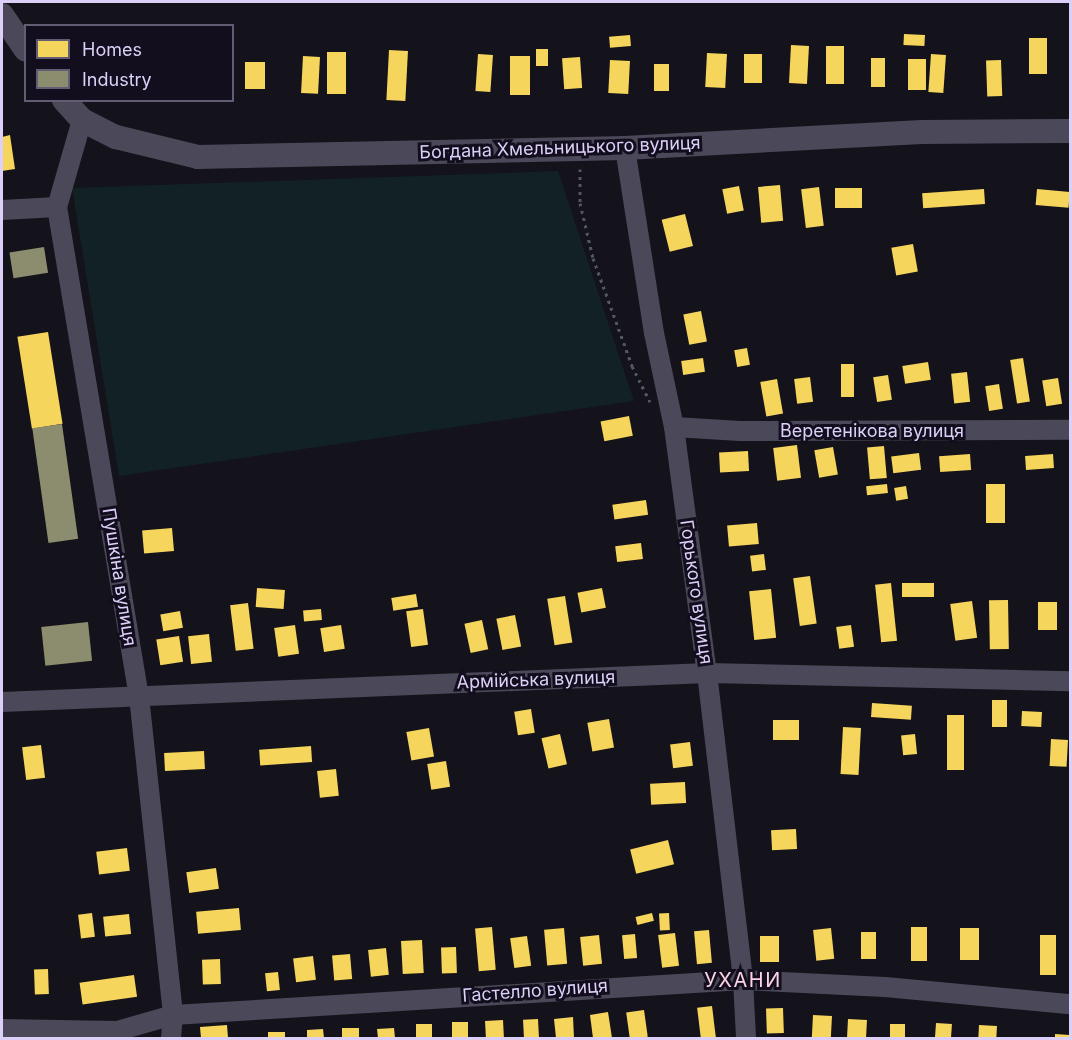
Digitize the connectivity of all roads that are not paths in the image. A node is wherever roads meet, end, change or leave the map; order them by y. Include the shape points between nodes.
1 (2, 15) edge
2 (24, 47) edge
3 (66, 102) edge
4 (82, 120) junction
5 (1071, 131) edge
6 (625, 148) junction
7 (57, 207) junction
8 (2, 210) edge
9 (674, 427) junction
10 (1071, 430) edge
11 (707, 673) junction
12 (1071, 681) edge
13 (139, 696) junction
14 (2, 702) edge
15 (743, 980) junction
16 (1071, 1004) edge
17 (172, 1014) junction
18 (2, 1029) edge
19 (171, 1038) edge
20 (746, 1038) edge

1 - 2 street
3 - 4 street, Богдана Хмельницького вулиця
4 - 6 street, Богдана Хмельницького вулиця via 116,137 198,157
4 - 7 street, Пушкіна вулиця
5 - 6 street, Богдана Хмельницького вулиця via 922,132
6 - 9 street, Горького вулиця via 654,333
7 - 8 street
7 - 13 street, Пушкіна вулиця
9 - 10 street, Веретенікова вулиця via 740,431
9 - 11 street, Горького вулиця
11 - 12 street, Армійська вулиця
11 - 13 street, Армійська вулиця
11 - 15 street, Горького вулиця
13 - 14 street, Армійська вулиця
13 - 17 street, Пушкіна вулиця
15 - 16 street, Гастелло вулиця via 885,987
15 - 17 street, Гастелло вулиця
15 - 20 street, Горького вулиця
17 - 18 street, Гастелло вулиця via 117,1031
17 - 19 street, Пушкіна вулиця

